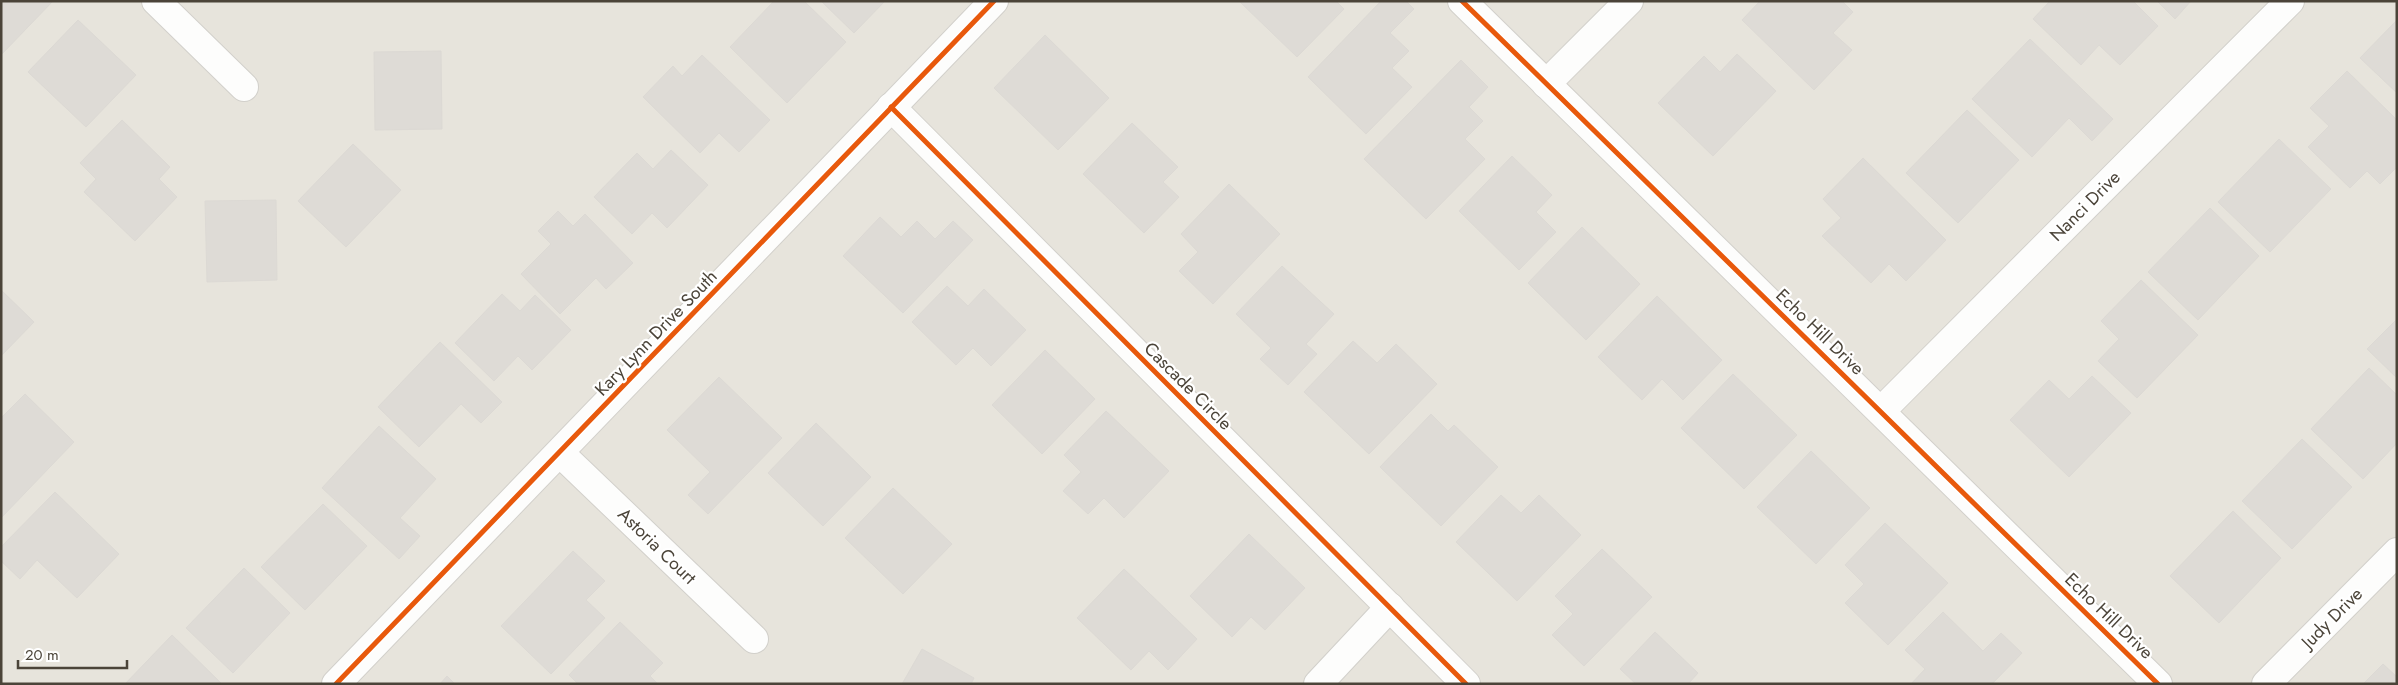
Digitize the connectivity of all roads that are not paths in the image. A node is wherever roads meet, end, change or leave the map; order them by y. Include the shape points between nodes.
1 (156, 1) edge
2 (994, 1) edge
3 (1462, 1) edge
4 (1629, 1) edge
5 (2290, 1) edge
6 (1546, 84) junction
7 (244, 87) dead end
8 (891, 108) junction
9 (1881, 411) junction
10 (560, 452) junction
11 (2397, 552) edge
12 (1390, 607) junction
13 (754, 639) dead end
14 (336, 684) edge
15 (1318, 684) edge
16 (1466, 684) edge
17 (2158, 684) edge
18 (2266, 684) edge

1 - 7 street
2 - 8 street, Kary Lynn Drive South
3 - 6 street, Echo Hill Drive
4 - 6 street
5 - 9 street, Nanci Drive
6 - 9 street, Echo Hill Drive
8 - 10 street, Kary Lynn Drive South
8 - 12 street, Cascade Circle
9 - 17 street, Echo Hill Drive
10 - 13 street, Astoria Court
10 - 14 street, Kary Lynn Drive South
11 - 18 street, Judy Drive
12 - 15 street
12 - 16 street, Cascade Circle

